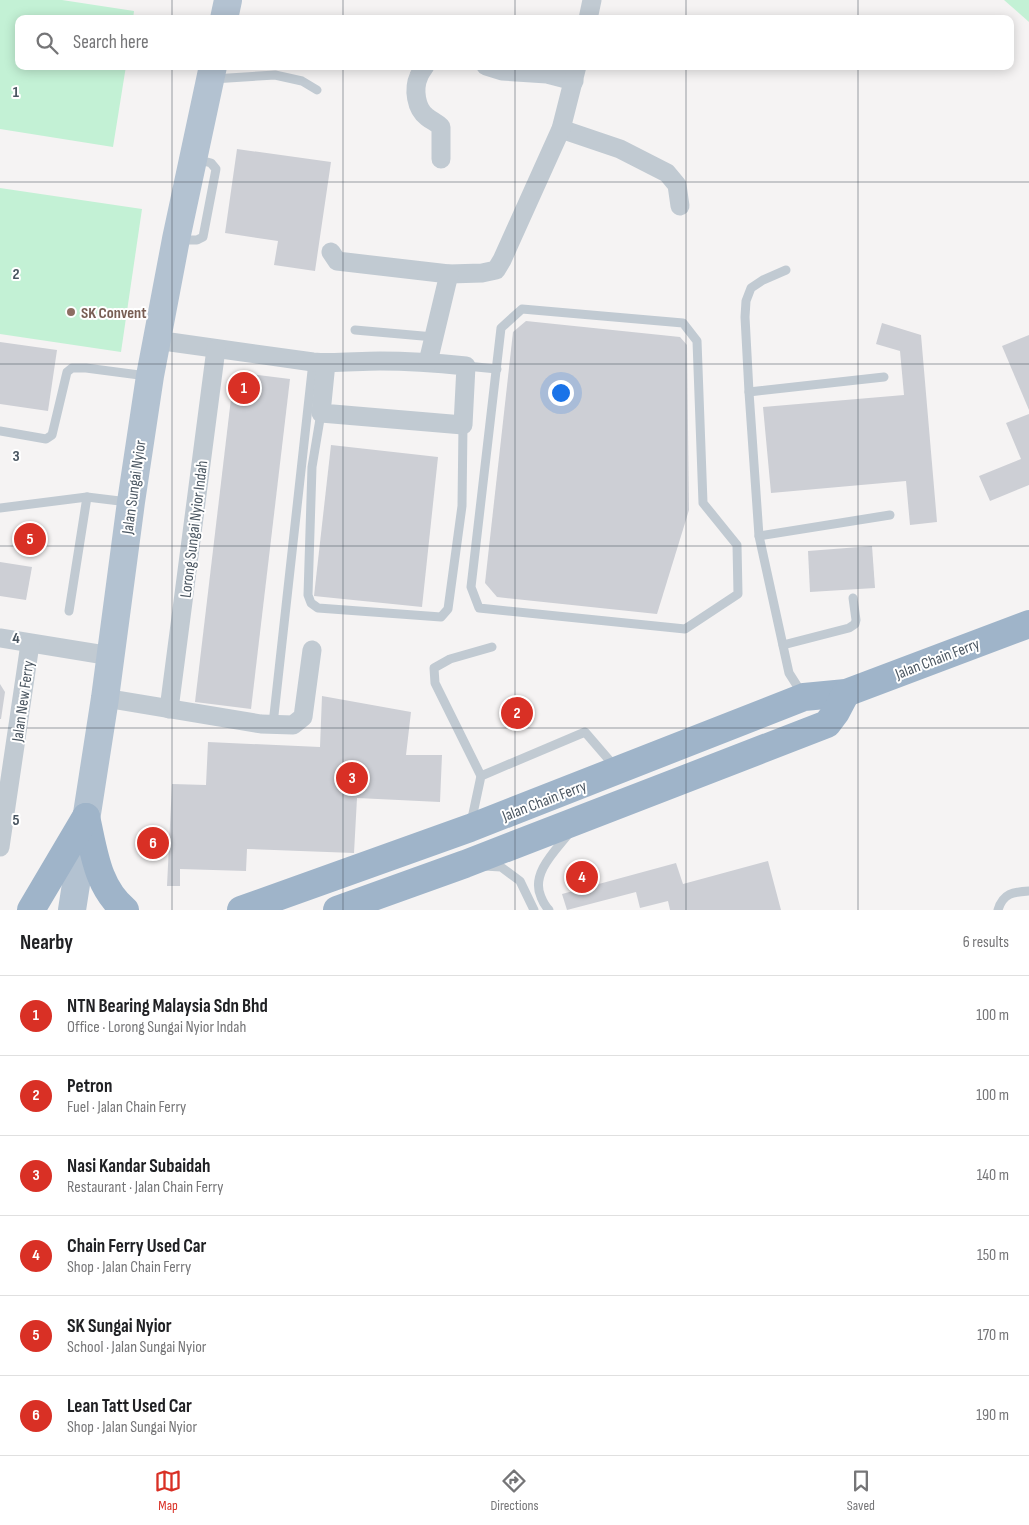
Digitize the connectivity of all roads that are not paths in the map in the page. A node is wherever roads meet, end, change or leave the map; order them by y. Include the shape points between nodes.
1 (228, 0) edge
2 (592, 0) edge
3 (225, 15) edge
4 (589, 15) edge
5 (423, 70) edge
6 (499, 70) edge
7 (211, 73) edge
8 (576, 74) edge
9 (317, 90) dead end
10 (561, 129) junction
11 (441, 159) dead end
12 (680, 206) dead end
13 (331, 252) dead end
14 (786, 270) dead end
15 (449, 274) junction
16 (355, 330) dead end
17 (434, 336) junction
18 (156, 340) junction
19 (216, 350) junction
20 (428, 362) junction
21 (320, 363) junction
22 (466, 366) junction
23 (497, 369) junction
24 (150, 376) junction
25 (884, 377) dead end
26 (748, 392) junction
27 (321, 413) junction
28 (463, 425) junction
29 (0, 431) edge
30 (87, 497) junction
31 (131, 502) junction
32 (0, 508) edge
33 (890, 515) dead end
34 (759, 536) junction
35 (853, 598) dead end
36 (69, 611) dead end
37 (1029, 624) edge
38 (0, 638) edge
39 (30, 644) junction
40 (783, 645) junction
41 (492, 647) dead end
42 (312, 650) dead end
43 (111, 656) junction
44 (846, 693) junction
45 (804, 697) junction
46 (105, 698) junction
47 (170, 709) junction
48 (273, 724) junction
49 (618, 771) junction
50 (480, 776) junction
51 (86, 817) junction
52 (578, 822) junction
53 (470, 828) junction
54 (0, 847) edge
55 (465, 864) junction
56 (1029, 891) edge
57 (241, 909) edge
58 (31, 910) edge
59 (72, 910) edge
60 (125, 910) edge
61 (337, 910) edge
62 (534, 910) edge
63 (549, 910) edge
64 (998, 910) edge

1 - 3 main road
2 - 4 street
5 - 11 street via 416,93 419,107 441,127
6 - 8 street
7 - 9 lane via 275,75 302,81
7 - 18 main road, Jalan Sungai Nyior
8 - 10 street
10 - 12 street via 620,149 667,173 677,185
10 - 15 street via 496,270
13 - 15 street via 337,261
14 - 26 lane via 751,288 746,301
15 - 17 street
16 - 17 lane
17 - 20 street
18 - 19 street
18 - 24 main road, Jalan Sungai Nyior
19 - 21 street
19 - 47 street, Lorong Sungai Nyior Indah
20 - 21 street
20 - 22 street
21 - 27 street
21 - 48 lane
22 - 23 lane
22 - 28 street
23 - 23 lane via 501,328 522,309 683,323 697,341 703,503 737,545 738,594 684,629 479,608 471,587
24 - 29 lane via 72,368 67,372 52,435 46,439
24 - 31 main road, Jalan Sungai Nyior
25 - 26 lane
26 - 34 lane
27 - 28 street
27 - 28 lane via 312,467 308,594 311,603 318,608 441,617 448,609 462,506
30 - 31 lane
30 - 32 lane
30 - 36 lane
31 - 43 main road, Jalan Sungai Nyior
33 - 34 lane
34 - 40 lane
35 - 40 lane via 855,624
37 - 44 highway, Jalan Chain Ferry
38 - 39 street
39 - 43 street
39 - 54 street, Jalan New Ferry
40 - 45 lane via 789,673
41 - 50 lane via 450,659 434,668 435,683
42 - 48 street via 303,718 293,725
43 - 46 main road, Jalan Sungai Nyior
44 - 45 highway, Jalan Chain Ferry
44 - 52 highway, Jalan Chain Ferry via 827,724
45 - 49 highway, Jalan Chain Ferry
46 - 47 street
46 - 51 main road, Jalan Sungai Nyior
47 - 48 street
49 - 50 lane via 586,732
49 - 53 highway, Jalan Chain Ferry
50 - 53 lane
51 - 58 highway
51 - 59 main road, Jalan Sungai Nyior
51 - 60 highway via 105,888
52 - 55 highway, Jalan Chain Ferry
52 - 63 lane via 539,877 538,891
53 - 57 highway, Jalan Chain Ferry
55 - 61 highway, Jalan Chain Ferry
55 - 62 lane via 501,867 520,881
56 - 64 lane via 1005,895

